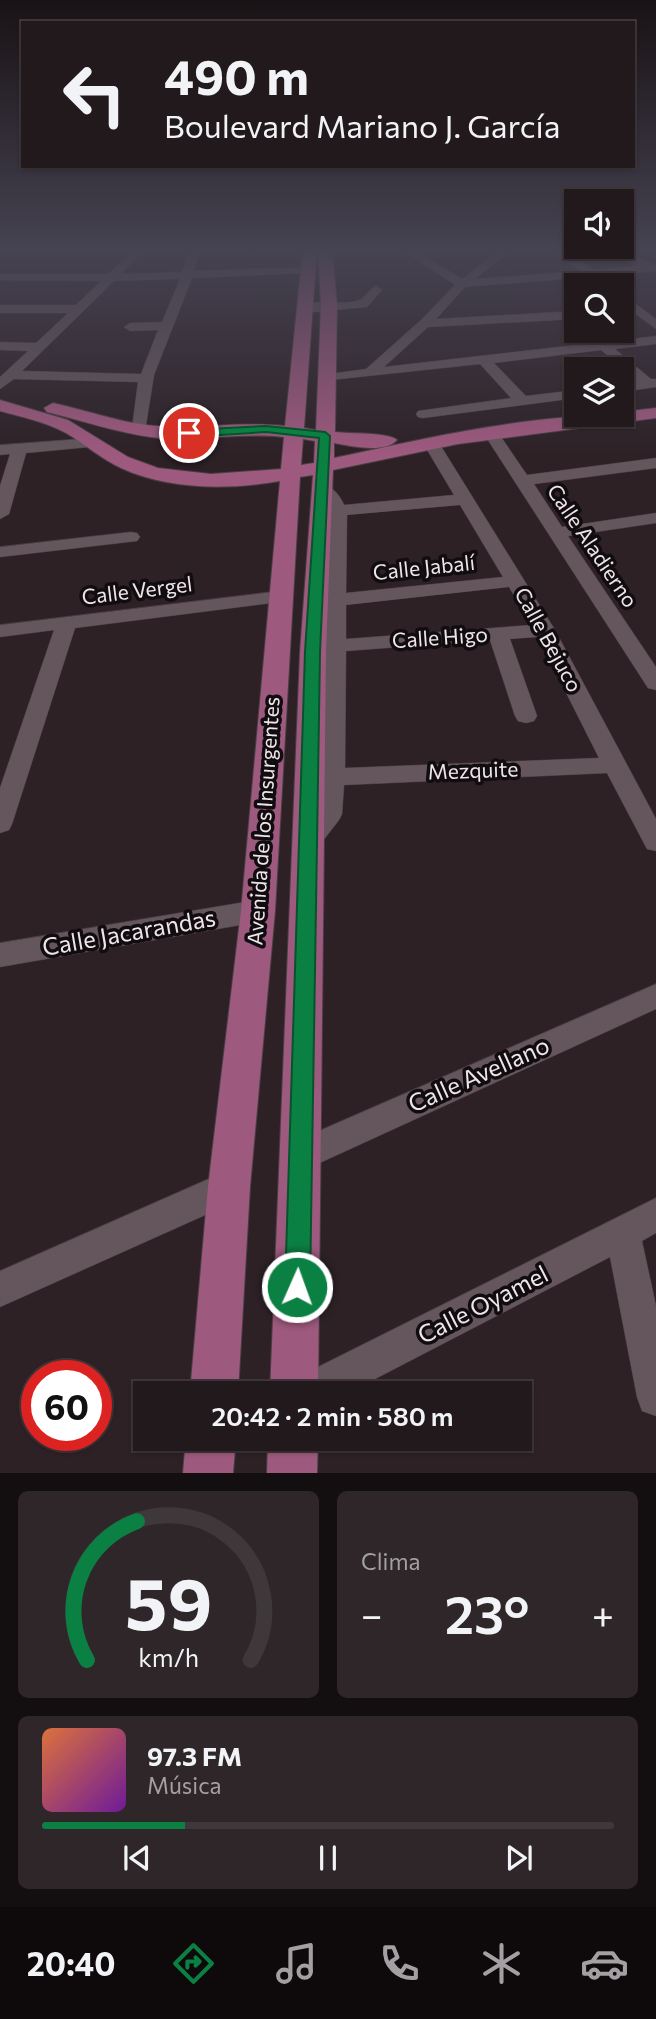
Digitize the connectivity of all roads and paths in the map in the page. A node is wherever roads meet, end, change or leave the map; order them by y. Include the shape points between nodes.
1 (71, 318) edge
2 (169, 318) edge
3 (303, 318) edge
4 (328, 318) edge
5 (430, 318) edge
6 (555, 318) edge
7 (425, 323) junction
8 (165, 326) junction
9 (130, 327) dead end
10 (656, 340) edge
11 (602, 343) edge
12 (0, 346) edge
13 (40, 347) junction
14 (613, 352) junction
15 (656, 353) edge
16 (484, 360) junction
17 (370, 373) junction
18 (146, 378) junction
19 (326, 378) junction
20 (6, 380) edge
21 (652, 384) edge
22 (634, 386) edge
23 (0, 393) edge
24 (564, 396) edge
25 (522, 401) junction
26 (656, 404) edge
27 (0, 405) edge
28 (634, 407) edge
29 (656, 413) edge
30 (423, 414) dead end
31 (564, 418) edge
32 (296, 421) junction
33 (521, 427) junction
34 (140, 429) junction
35 (172, 433) junction
36 (492, 434) junction
37 (94, 443) junction
38 (431, 443) junction
39 (19, 449) junction
40 (0, 450) edge
41 (656, 463) edge
42 (135, 467) junction
43 (319, 475) junction
44 (240, 480) junction
45 (522, 481) junction
46 (466, 499) junction
47 (290, 506) junction
48 (0, 514) edge
49 (656, 518) edge
50 (555, 533) junction
51 (131, 537) dead end
52 (0, 552) edge
53 (516, 581) junction
54 (280, 597) junction
55 (336, 600) junction
56 (68, 623) junction
57 (545, 630) junction
58 (0, 631) edge
59 (498, 634) junction
60 (335, 646) junction
61 (656, 683) edge
62 (526, 716) dead end
63 (614, 765) junction
64 (333, 777) junction
65 (0, 824) edge
66 (309, 840) junction
67 (656, 842) edge
68 (258, 911) junction
69 (0, 955) edge
70 (656, 996) edge
71 (302, 1154) junction
72 (229, 1187) junction
73 (656, 1215) edge
74 (623, 1234) junction
75 (0, 1289) edge
76 (215, 1381) edge
77 (294, 1381) edge
78 (332, 1381) edge
79 (656, 1396) edge
80 (210, 1451) edge
81 (293, 1451) edge
82 (208, 1473) edge
83 (292, 1473) edge

1 - 13 street
2 - 8 street
3 - 32 main road, Avenida de los Insurgentes
4 - 19 main road, Avenida de los Insurgentes
5 - 7 street
6 - 7 street
7 - 17 street
8 - 9 street
8 - 18 street
10 - 14 street
11 - 14 street
12 - 13 street
13 - 20 street
14 - 15 street
14 - 16 street
14 - 21 street
16 - 17 street
16 - 25 street
17 - 19 street
18 - 20 street
18 - 34 street
19 - 43 main road, Avenida de los Insurgentes
21 - 22 street
23 - 34 main road
24 - 25 street
25 - 30 street
26 - 28 main road
27 - 37 main road via 73,429
29 - 33 main road
31 - 33 main road
32 - 35 main road via 266,429
32 - 43 main road, Avenida de los Insurgentes
32 - 43 main road
33 - 36 main road
33 - 43 main road via 376,441
34 - 35 main road
34 - 37 main road via 124,442
35 - 42 main road via 148,444
36 - 38 main road
36 - 45 street, Calle Aladierno
37 - 39 street
37 - 42 main road
38 - 43 main road
38 - 46 street, Calle Bejuco
39 - 40 street
39 - 48 street
41 - 45 street
42 - 44 main road via 178,478
43 - 44 main road
43 - 46 street
43 - 47 main road, Avenida de los Insurgentes
43 - 55 street
43 - 66 main road, Avenida de los Insurgentes
44 - 47 main road via 270,489
45 - 50 street, Calle Aladierno
46 - 53 street, Calle Bejuco
47 - 54 main road, Avenida de los Insurgentes
49 - 50 street
50 - 61 street, Calle Aladierno
51 - 52 street
53 - 55 street, Calle Jabalí
53 - 57 street, Calle Bejuco
54 - 56 street, Calle Vergel
54 - 68 main road, Avenida de los Insurgentes
55 - 60 street
56 - 58 street, Calle Vergel
56 - 65 street
57 - 59 street, Calle Higo
57 - 63 street, Calle Bejuco
59 - 60 street, Calle Higo
59 - 62 street
60 - 64 street
63 - 64 street, Mezquite
63 - 67 street, Calle Bejuco
64 - 66 street via 330,814
66 - 71 main road, Avenida de los Insurgentes
68 - 69 street, Calle Jacarandas
68 - 72 main road, Avenida de los Insurgentes
70 - 71 street, Calle Avellano
71 - 77 main road, Avenida de los Insurgentes
72 - 75 street
72 - 76 main road, Avenida de los Insurgentes
73 - 74 street, Calle Oyamel
74 - 78 street, Calle Oyamel
74 - 79 street
80 - 82 main road
81 - 83 main road

